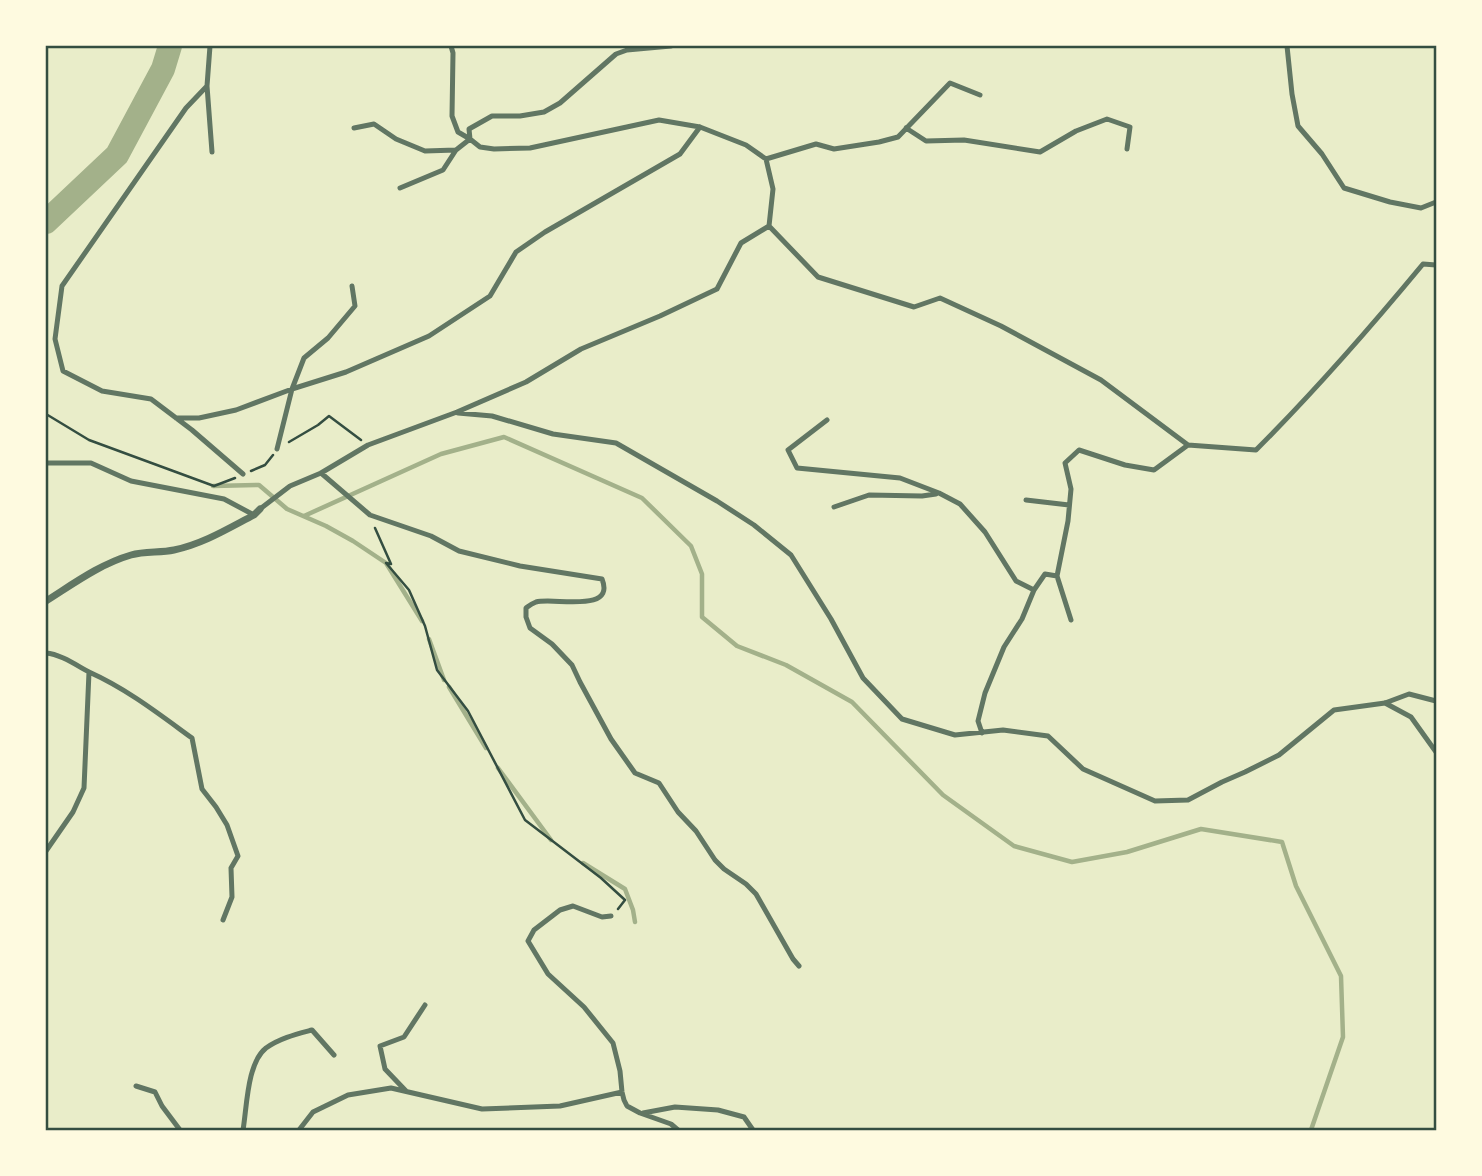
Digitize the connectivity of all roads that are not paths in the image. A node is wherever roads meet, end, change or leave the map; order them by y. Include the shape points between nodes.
1 (210, 46) edge
2 (451, 46) edge
3 (671, 46) edge
4 (1287, 46) edge
5 (207, 86) junction
6 (980, 95) dead end
7 (700, 127) junction
8 (354, 128) dead end
9 (906, 128) junction
10 (470, 139) junction
11 (1127, 149) dead end
12 (456, 150) junction
13 (212, 152) dead end
14 (766, 159) junction
15 (400, 188) dead end
16 (1437, 202) edge
17 (769, 226) junction
18 (1437, 265) edge
19 (352, 286) dead end
20 (292, 389) junction
21 (457, 412) junction
22 (177, 418) junction
23 (827, 421) dead end
24 (1188, 445) junction
25 (277, 449) dead end
26 (46, 463) edge
27 (321, 473) junction
28 (243, 474) dead end
29 (939, 493) junction
30 (1026, 500) dead end
31 (1069, 505) junction
32 (834, 506) dead end
33 (257, 512) junction
34 (1057, 576) junction
35 (1034, 590) junction
36 (46, 601) edge
37 (1070, 620) dead end
38 (46, 653) edge
39 (89, 672) junction
40 (1437, 701) edge
41 (1385, 703) junction
42 (982, 733) junction
43 (1437, 752) edge
44 (46, 851) edge
45 (611, 916) road end
46 (223, 920) dead end
47 (799, 966) dead end
48 (425, 1005) dead end
49 (334, 1055) dead end
50 (136, 1086) dead end
51 (406, 1091) junction
52 (622, 1092) junction
53 (640, 1114) junction
54 (180, 1130) edge
55 (243, 1130) edge
56 (299, 1130) edge
57 (678, 1130) edge
58 (753, 1130) edge

1 - 5 street
2 - 10 street via 452,116 458,132
3 - 10 street via 616,54 560,103 532,115 492,116 469,129
4 - 16 street via 1298,126 1345,188 1421,208
5 - 13 street
5 - 22 street via 186,108 62,286 55,339 63,371 102,391 151,399
6 - 9 street via 950,83
7 - 10 street via 659,120 530,148 480,147
7 - 14 street via 746,145
7 - 20 street via 680,154 516,252 490,296 429,336 346,372
8 - 12 street via 374,124 425,151
9 - 11 street via 926,141 964,140 1040,152 1107,119 1130,127
9 - 14 street via 898,137 879,142 834,149 816,144
10 - 12 street
12 - 15 street via 443,170
14 - 17 street via 773,189
17 - 21 street via 741,243 717,289 581,349 526,382
17 - 24 street via 818,277 914,307 940,298 1101,380
18 - 24 street via 1423,264 1366,333 1256,450
19 - 20 street via 355,306 304,358
20 - 22 street via 236,410
20 - 25 street
21 - 27 street via 368,445
21 - 42 street via 616,443 717,501 792,555 863,678 902,719 955,735
22 - 28 street
23 - 29 street via 788,450 797,468 900,478
24 - 31 street via 1154,470 1079,450 1065,463
26 - 33 street via 91,463 131,481 224,499
27 - 33 street via 290,486
27 - 47 street via 370,514 459,551 602,579 602,596 594,601 533,603 526,608 530,628 572,665 611,739 635,773 659,783 715,860 756,894
29 - 32 street via 869,495
29 - 35 street via 960,504 985,532 1016,581
30 - 31 street
31 - 34 street
33 - 36 street via 177,550 134,554 114,562
34 - 35 street via 1045,574
34 - 37 street
35 - 42 street via 985,693 978,721
38 - 39 street
39 - 44 street via 84,788
39 - 46 street via 135,697 192,738 202,789 227,825 238,856 231,868 232,897
40 - 41 street via 1409,694
41 - 42 street via 1334,710 1279,755 1188,800 1156,801 1083,769 1048,736 1003,730
41 - 43 street via 1411,717
45 - 52 street via 573,906 534,930 528,941 548,974 584,1007 613,1043
48 - 51 street via 404,1038 380,1046 385,1069
49 - 55 street via 312,1030 265,1049 248,1084
50 - 54 street via 155,1092
51 - 52 street via 482,1110 560,1105
51 - 56 street via 390,1088 348,1095 313,1112
52 - 53 street via 627,1106
53 - 57 street
53 - 58 street via 675,1107 718,1110 744,1117

